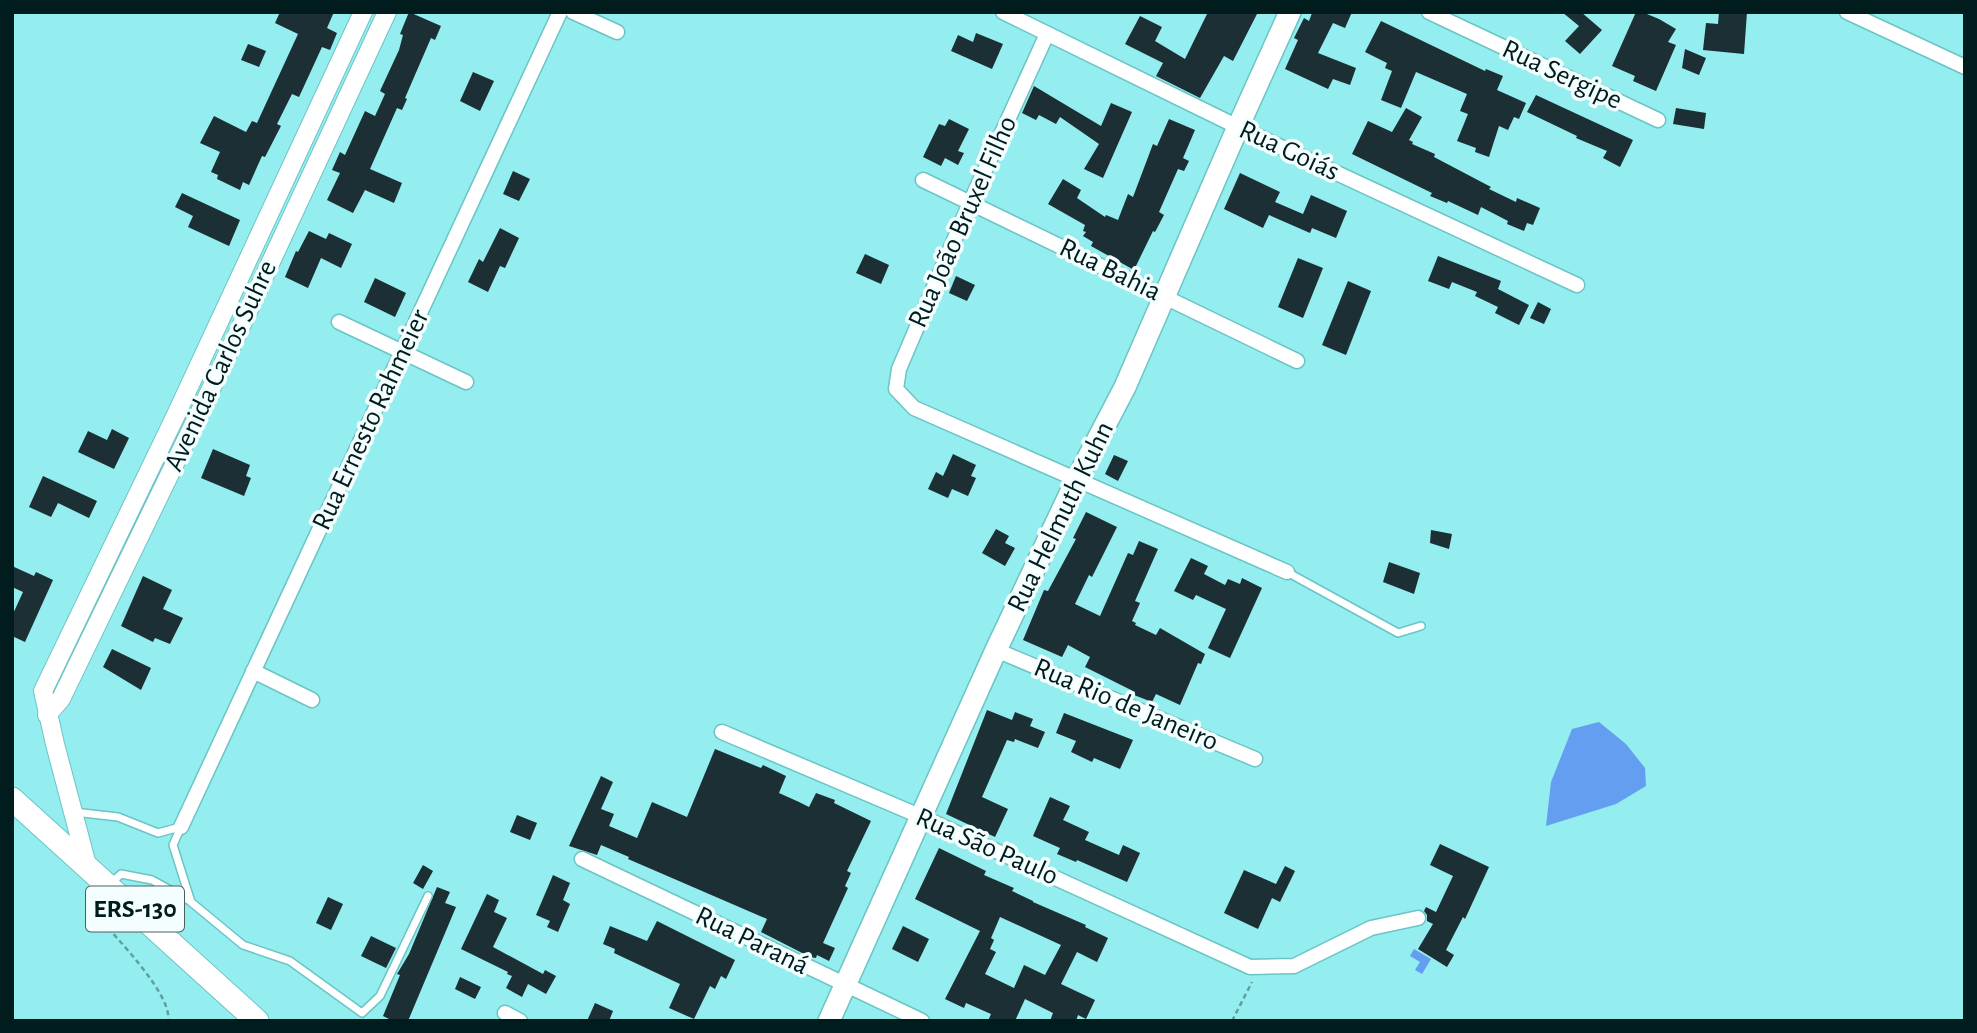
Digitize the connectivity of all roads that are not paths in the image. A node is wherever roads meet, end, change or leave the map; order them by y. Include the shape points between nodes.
1 (363, 12) edge
2 (387, 12) edge
3 (560, 12) edge
4 (573, 12) edge
5 (1003, 12) edge
6 (1290, 12) edge
7 (1429, 12) edge
8 (1847, 12) edge
9 (617, 32) dead end
10 (1047, 34) junction
11 (1965, 67) edge
12 (1658, 120) dead end
13 (1238, 127) junction
14 (923, 180) dead end
15 (970, 204) junction
16 (241, 271) junction
17 (262, 281) junction
18 (1577, 285) dead end
19 (1164, 296) junction
20 (339, 322) dead end
21 (403, 353) junction
22 (1297, 360) dead end
23 (466, 382) dead end
24 (1076, 481) junction
25 (1287, 572) joint
26 (1421, 626) dead end
27 (996, 650) junction
28 (253, 671) junction
29 (312, 700) dead end
30 (47, 715) junction
31 (722, 732) dead end
32 (1255, 760) dead end
33 (12, 799) edge
34 (74, 812) junction
35 (922, 817) junction
36 (181, 827) junction
37 (582, 859) dead end
38 (87, 865) junction
39 (109, 885) junction
40 (428, 896) dead end
41 (191, 902) junction
42 (1418, 918) dead end
43 (844, 985) junction
44 (505, 1013) dead end
45 (257, 1021) edge
46 (520, 1021) edge
47 (829, 1021) edge
48 (922, 1021) edge

1 - 16 street, Avenida Carlos Suhre
2 - 17 street, Avenida Carlos Suhre
3 - 21 street, Rua Ernesto Rahmeier
4 - 9 street
5 - 10 street, Rua Goiás
6 - 13 main road, Rua Helmuth Kuhn
7 - 12 street, Rua Sergipe
8 - 11 street
10 - 13 street, Rua Goiás
10 - 15 street, Rua João Bruxel Filho
13 - 18 street, Rua Goiás
13 - 19 main road, Rua Helmuth Kuhn
14 - 15 street, Rua Bahia
15 - 19 street, Rua Bahia
15 - 24 street, Rua João Bruxel Filho via 899,369 896,388 914,408
16 - 17 street
16 - 30 street, Avenida Carlos Suhre via 43,691
17 - 30 street, Avenida Carlos Suhre via 61,699
19 - 22 street, Rua Bahia
19 - 24 main road, Rua Helmuth Kuhn via 1125,387
20 - 21 street
21 - 23 street
21 - 28 street, Rua Ernesto Rahmeier
24 - 25 street
24 - 27 main road, Rua Helmuth Kuhn
25 - 26 lane via 1398,633
27 - 32 street, Rua Rio de Janeiro
27 - 35 main road, Rua Helmuth Kuhn
28 - 29 street
28 - 36 street, Rua Ernesto Rahmeier
30 - 34 street, Avenida Carlos Suhre
31 - 35 street, Rua São Paulo
33 - 38 main road, ERS-130
34 - 36 lane via 118,817 158,832
34 - 38 street, Avenida Carlos Suhre
35 - 42 street, Rua São Paulo via 1254,967 1294,965 1371,928
35 - 43 main road, Rua Helmuth Kuhn
36 - 41 lane via 173,845
37 - 43 street, Rua Paraná
38 - 39 main road, ERS-130
39 - 41 lane via 121,874 152,880
39 - 45 main road, ERS-130
40 - 41 lane via 380,996 362,1013 290,961 243,945
43 - 47 main road, Rua Helmuth Kuhn
43 - 48 street, Rua Paraná
44 - 46 street

